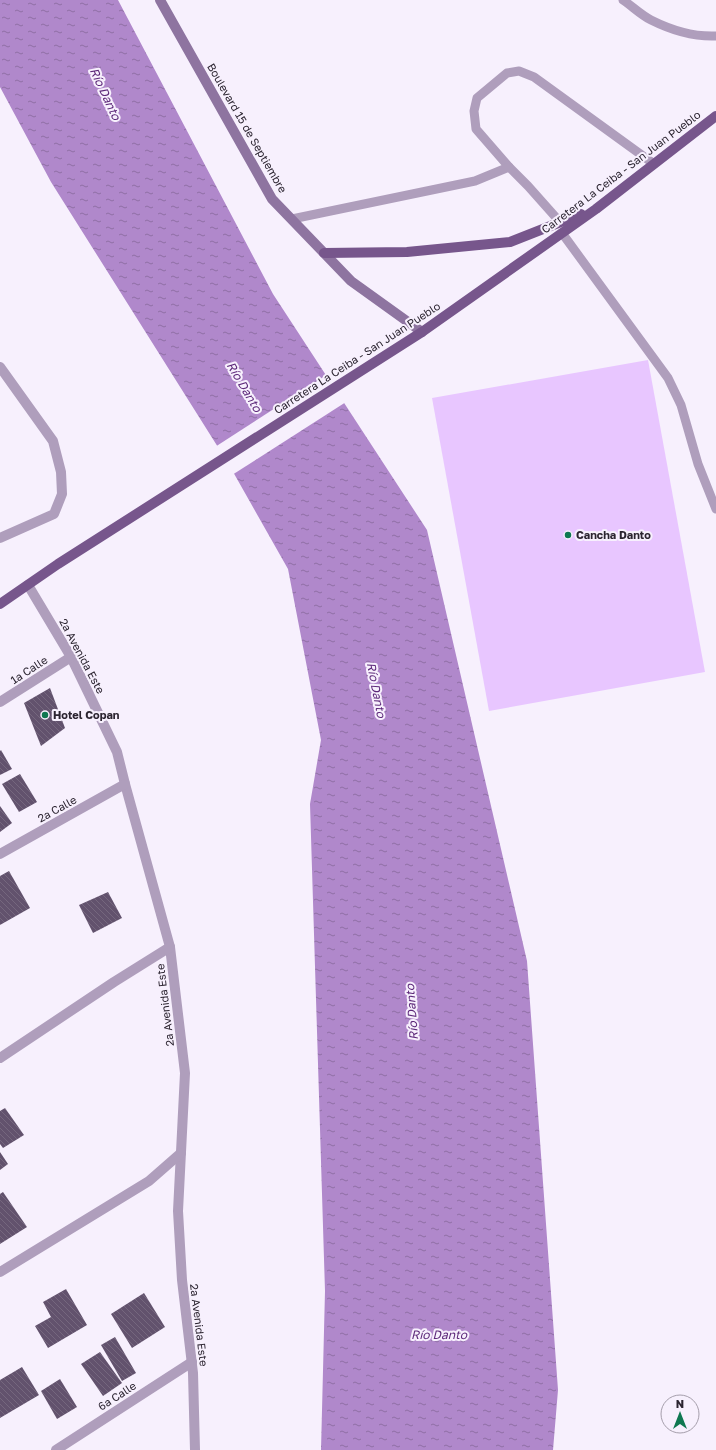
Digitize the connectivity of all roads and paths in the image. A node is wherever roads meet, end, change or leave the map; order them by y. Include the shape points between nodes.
1 (160, 0) edge
2 (623, 0) edge
3 (716, 36) edge
4 (716, 116) edge
5 (654, 164) junction
6 (509, 167) junction
7 (292, 219) junction
8 (561, 228) junction
9 (324, 253) junction
10 (422, 332) junction
11 (0, 367) edge
12 (716, 509) edge
13 (0, 538) edge
14 (28, 585) junction
15 (0, 604) edge
16 (71, 657) junction
17 (0, 702) edge
18 (125, 784) junction
19 (0, 854) edge
20 (170, 947) junction
21 (0, 1058) edge
22 (181, 1153) junction
23 (0, 1272) edge
24 (192, 1362) junction
25 (56, 1450) edge
26 (195, 1450) edge

1 - 7 street, Boulevard 15 de Septiembre via 272,199
2 - 3 lane via 650,19 679,31
4 - 5 main road, Carretera La Ceiba - San Juan Pueblo
5 - 6 lane via 534,77 519,71 507,73 477,98 474,111 476,129
5 - 8 main road, Carretera La Ceiba - San Juan Pueblo via 596,208
6 - 7 lane via 476,181
6 - 8 lane via 528,186
7 - 9 street, Boulevard 15 de Septiembre
8 - 9 main road via 510,242 407,252
8 - 10 main road, Carretera La Ceiba - San Juan Pueblo
8 - 12 lane via 668,378 681,405 698,464
9 - 10 street, Boulevard 15 de Septiembre via 351,281
10 - 14 main road, Carretera La Ceiba - San Juan Pueblo
11 - 13 street via 53,441 61,472 62,494 54,514
14 - 15 main road, Carretera La Ceiba - San Juan Pueblo
14 - 16 street, 2a Avenida Este
16 - 17 street, 1a Calle
16 - 18 street, 2a Avenida Este via 117,752
18 - 19 street, 2a Calle
18 - 20 street, 2a Avenida Este
20 - 21 street
20 - 22 street, 2a Avenida Este via 185,1073
22 - 23 street via 149,1181
22 - 24 street, 2a Avenida Este via 178,1211 181,1272
24 - 25 street, 6a Calle
24 - 26 street, 2a Avenida Este

